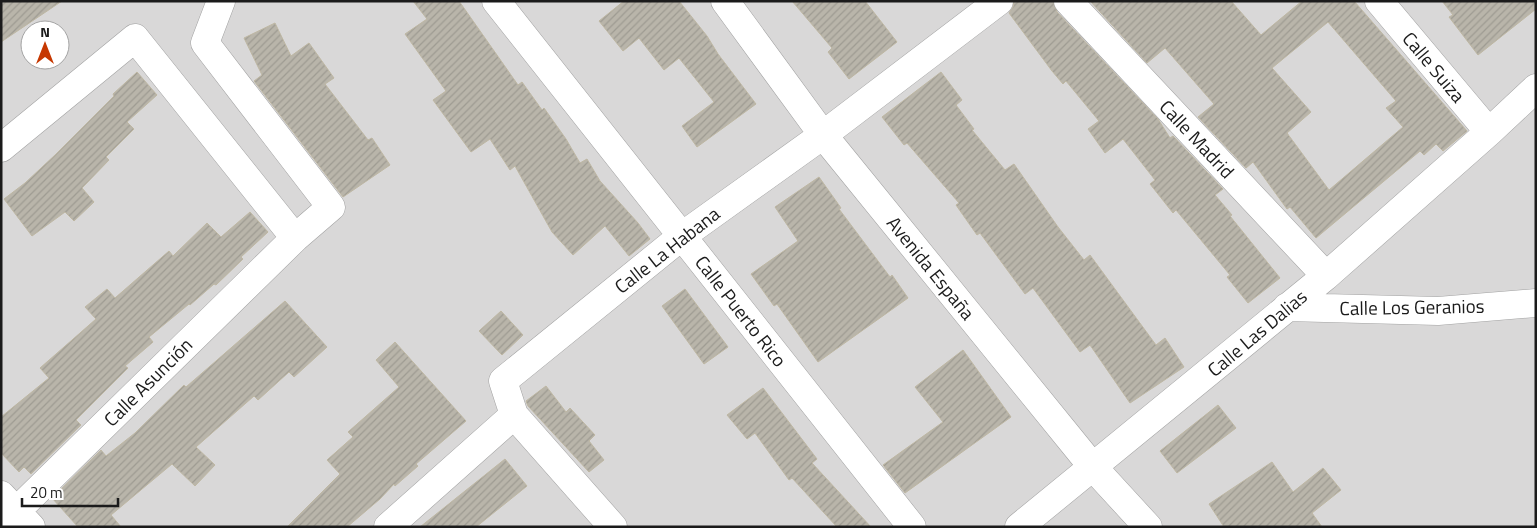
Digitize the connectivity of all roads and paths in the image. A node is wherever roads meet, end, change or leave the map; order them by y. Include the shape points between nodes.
1 (221, 1) edge
2 (496, 1) edge
3 (725, 1) edge
4 (999, 1) edge
5 (1068, 1) edge
6 (1379, 1) edge
7 (1536, 88) edge
8 (1489, 132) junction
9 (824, 135) junction
10 (1, 148) edge
11 (682, 236) junction
12 (294, 238) junction
13 (1326, 276) junction
14 (1536, 303) edge
15 (1287, 307) junction
16 (514, 416) junction
17 (1092, 466) junction
18 (13, 515) edge
19 (388, 527) edge
20 (613, 527) edge
21 (912, 527) edge
22 (1019, 527) edge
23 (1148, 527) edge

1 - 12 street, Calle Asunción via 205,43 331,207
2 - 11 street, Calle Puerto Rico
3 - 9 street, Avenida España
4 - 9 street, Calle La Habana
5 - 13 street, Calle Madrid
6 - 8 street, Calle Suiza
7 - 8 street, Calle Las Dalias
8 - 13 street, Calle Las Dalias
9 - 11 street, Calle La Habana
9 - 17 street, Avenida España
10 - 12 street via 135,38
11 - 16 street, Calle La Habana via 503,381
11 - 21 street, Calle Puerto Rico
12 - 18 street, Calle Asunción
13 - 15 street, Calle Las Dalias
14 - 15 street, Calle Los Geranios via 1438,311
15 - 17 street, Calle Las Dalias
16 - 19 street
16 - 20 street
17 - 22 street, Calle Las Dalias
17 - 23 street, Avenida España

